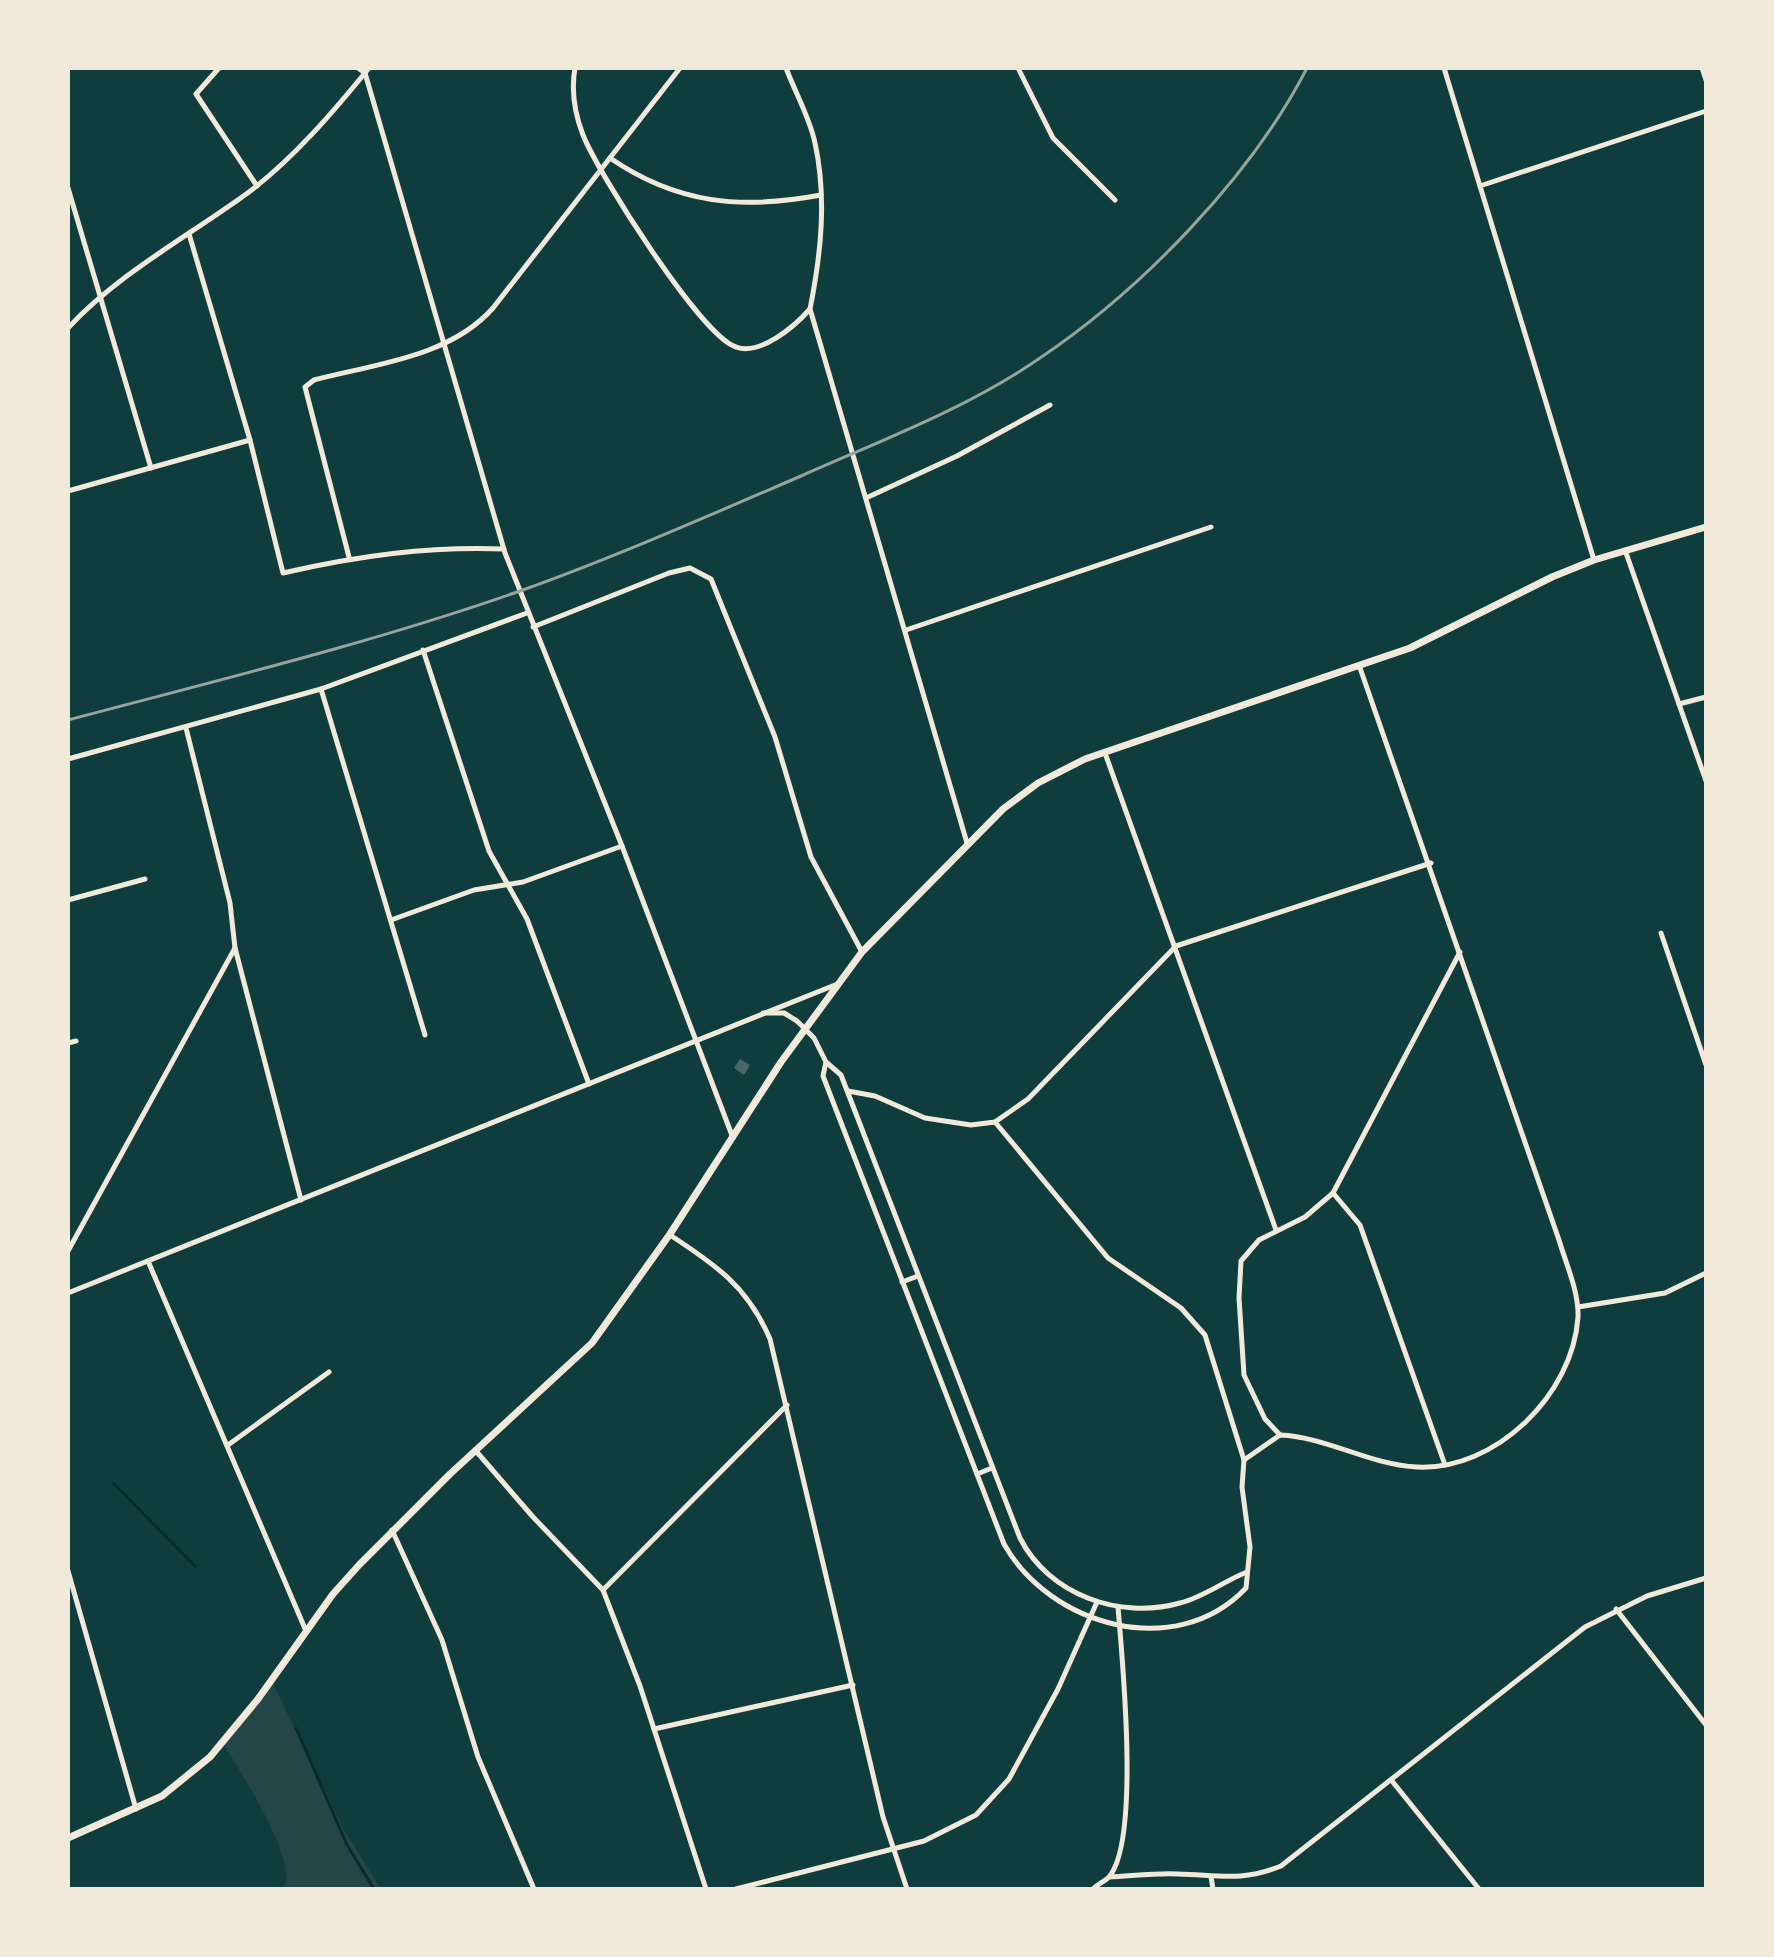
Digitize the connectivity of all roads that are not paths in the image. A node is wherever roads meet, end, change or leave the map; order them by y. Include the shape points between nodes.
1 (219, 68) edge
2 (358, 68) edge
3 (575, 68) edge
4 (680, 68) edge
5 (786, 68) edge
6 (1018, 68) edge
7 (1444, 68) edge
8 (1702, 68) edge
9 (367, 70) edge
10 (1706, 80) edge
11 (1706, 111) edge
12 (610, 158) junction
13 (601, 168) junction
14 (257, 186) junction
15 (1480, 186) junction
16 (68, 188) edge
17 (821, 195) junction
18 (1115, 200) dead end
19 (70, 206) edge
20 (189, 234) junction
21 (101, 296) junction
22 (810, 309) junction
23 (68, 328) edge
24 (443, 345) junction
25 (1050, 405) dead end
26 (250, 440) junction
27 (151, 468) junction
28 (68, 491) edge
29 (866, 498) junction
30 (1211, 527) dead end
31 (1706, 527) edge
32 (504, 549) junction
33 (1625, 550) junction
34 (349, 557) junction
35 (1594, 560) junction
36 (527, 613) junction
37 (533, 627) junction
38 (906, 630) junction
39 (423, 650) junction
40 (1359, 665) junction
41 (321, 689) junction
42 (1706, 697) edge
43 (1679, 704) junction
44 (186, 728) junction
45 (1104, 752) junction
46 (68, 759) edge
47 (1706, 781) edge
48 (967, 843) junction
49 (622, 846) junction
50 (1431, 863) junction
51 (145, 879) dead end
52 (507, 885) junction
53 (68, 900) edge
54 (391, 920) junction
55 (1661, 933) dead end
56 (1176, 946) junction
57 (235, 948) junction
58 (1460, 951) junction
59 (862, 952) junction
60 (835, 985) junction
61 (763, 1013) junction
62 (805, 1028) junction
63 (425, 1035) dead end
64 (76, 1041) dead end
65 (697, 1041) junction
66 (68, 1043) edge
67 (826, 1062) junction
68 (1706, 1065) edge
69 (589, 1084) junction
70 (848, 1091) junction
71 (995, 1122) junction
72 (733, 1139) junction
73 (1333, 1193) junction
74 (301, 1200) junction
75 (1276, 1230) junction
76 (670, 1234) junction
77 (68, 1251) edge
78 (148, 1261) junction
79 (1706, 1273) edge
80 (918, 1276) junction
81 (902, 1282) junction
82 (68, 1293) edge
83 (1578, 1307) junction
84 (329, 1372) dead end
85 (787, 1405) junction
86 (1280, 1435) junction
87 (228, 1445) junction
88 (476, 1451) junction
89 (1244, 1460) junction
90 (1445, 1465) junction
91 (992, 1468) junction
92 (977, 1474) junction
93 (392, 1530) junction
94 (68, 1571) edge
95 (1247, 1572) junction
96 (1706, 1578) edge
97 (603, 1590) junction
98 (1097, 1602) junction
99 (1118, 1607) junction
100 (1616, 1609) junction
101 (1090, 1619) junction
102 (1119, 1627) junction
103 (306, 1631) junction
104 (853, 1685) junction
105 (1706, 1725) edge
106 (654, 1729) junction
107 (1392, 1781) junction
108 (137, 1810) junction
109 (68, 1838) edge
110 (893, 1849) junction
111 (1109, 1877) junction
112 (1211, 1877) junction
113 (534, 1889) edge
114 (706, 1889) edge
115 (736, 1889) edge
116 (907, 1889) edge
117 (1093, 1889) edge
118 (1213, 1889) edge
119 (1479, 1889) edge

1 - 14 street via 196,94
2 - 9 street
3 - 13 street via 578,120
4 - 12 street
5 - 17 street via 815,141
6 - 18 street via 1053,138
7 - 15 street
8 - 10 street
9 - 14 street
9 - 24 street
11 - 15 street
12 - 13 street
12 - 17 street via 642,180 710,201 749,204
13 - 22 street via 650,246 719,338 739,349 756,347 788,331
13 - 24 street via 481,322
14 - 20 street
15 - 35 street
16 - 19 street
17 - 22 street via 820,257
19 - 21 street
20 - 21 street
20 - 26 street
21 - 23 street
21 - 27 street
22 - 29 street
24 - 32 street
24 - 34 street via 314,380 305,387
25 - 29 street
26 - 27 street
26 - 34 street via 283,573
27 - 28 street
29 - 38 street
30 - 38 street
31 - 33 main road
32 - 34 street via 442,546
32 - 36 street
33 - 35 main road
33 - 43 street
35 - 40 main road via 1444,633
36 - 37 street
36 - 39 street
37 - 49 street
37 - 59 street via 684,569 704,572 714,583 775,737 811,857
38 - 48 street
39 - 41 street
39 - 52 street via 489,851
40 - 45 main road
40 - 50 street
41 - 44 street
41 - 54 street
42 - 43 street
43 - 47 street
44 - 46 street
44 - 57 street via 230,903
45 - 48 main road via 1038,783
45 - 56 street
48 - 59 main road
49 - 52 street
49 - 65 street
50 - 56 street
50 - 58 street
51 - 53 street
52 - 54 street via 474,890
52 - 69 street via 527,919
54 - 63 street
55 - 68 street
56 - 71 street via 1028,1099
56 - 75 street
57 - 74 street
57 - 77 street
58 - 73 street
58 - 83 street
59 - 60 main road
60 - 61 street
60 - 62 main road
61 - 62 street via 784,1013
61 - 65 street
62 - 67 street
62 - 72 main road
64 - 66 street
65 - 69 street
65 - 72 street
67 - 70 street via 840,1072
67 - 81 street via 824,1078
69 - 74 street
70 - 71 street via 866,1093 925,1118 971,1125
70 - 80 street
71 - 89 street via 1108,1258 1200,1326 1212,1349
72 - 76 main road
73 - 75 street via 1305,1217
73 - 90 street via 1360,1225
74 - 78 street
75 - 86 street via 1241,1261 1239,1298 1244,1375 1265,1419
76 - 85 street via 751,1300 770,1339
76 - 88 main road via 592,1343
78 - 82 street
78 - 87 street
79 - 83 street via 1665,1293
80 - 81 street
80 - 91 street
81 - 92 street
83 - 90 street via 1563,1367 1533,1416 1493,1446
84 - 87 street
85 - 97 street
85 - 104 street
86 - 89 street
86 - 90 street via 1396,1465
87 - 103 street
88 - 93 main road
88 - 97 street
89 - 95 street
91 - 92 street
91 - 98 street via 1031,1557 1064,1586
92 - 101 street via 1016,1567 1047,1595
93 - 103 main road
93 - 113 street via 442,1640 478,1757
94 - 108 street
95 - 99 street via 1181,1603
95 - 102 street via 1246,1588 1208,1613 1176,1623
96 - 100 street
97 - 106 street
98 - 99 street
98 - 101 street
99 - 102 street
100 - 105 street
100 - 107 street via 1585,1627
101 - 102 street
101 - 110 street via 1058,1689 999,1793 949,1832
102 - 111 street via 1127,1786 1124,1831
103 - 108 main road via 210,1757
104 - 106 street
104 - 110 street
106 - 114 street
107 - 112 street via 1281,1866 1254,1876
107 - 119 street
108 - 109 main road
110 - 115 street
110 - 116 street
111 - 112 street
111 - 117 street
112 - 118 street

